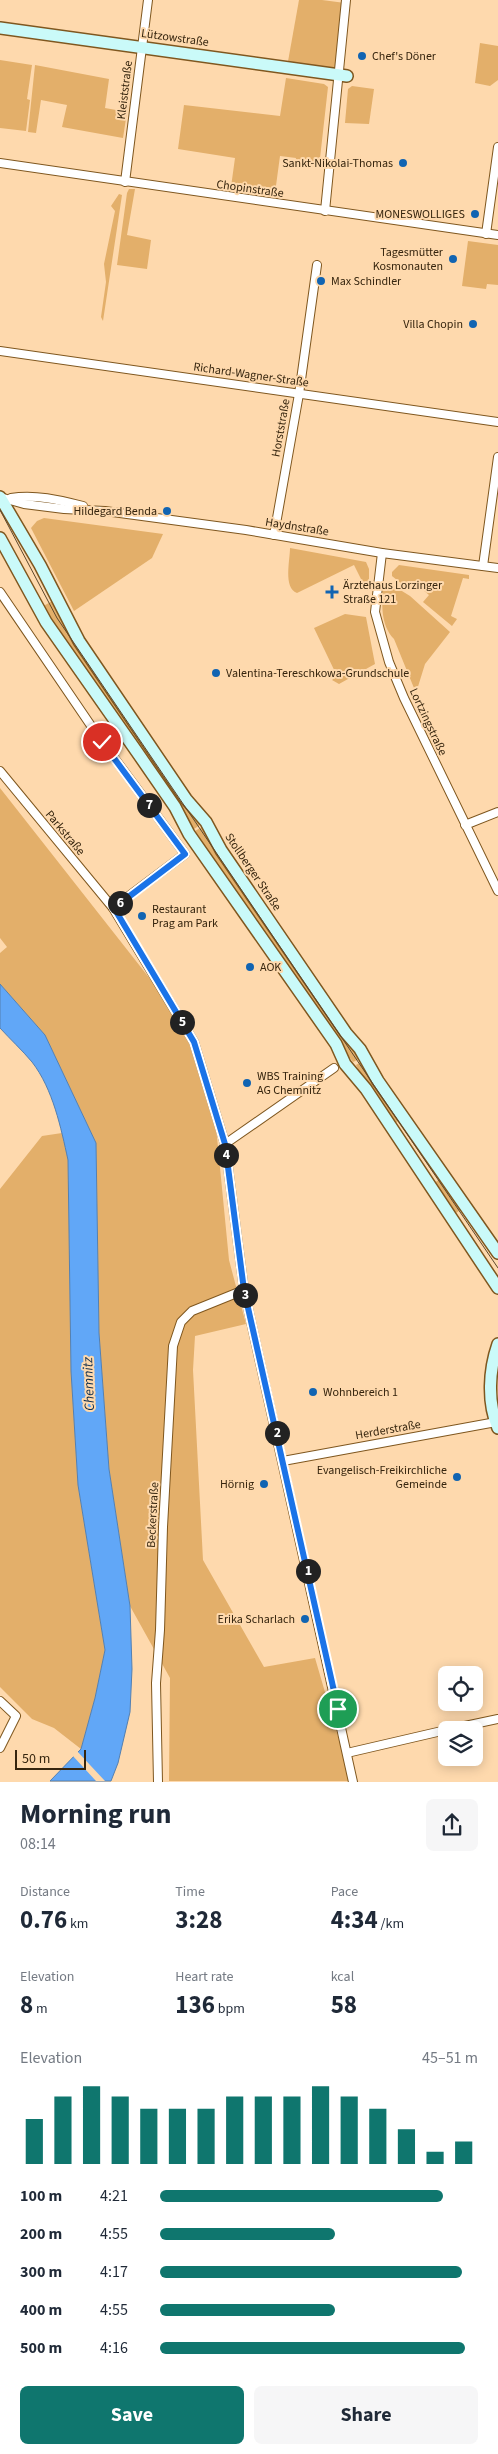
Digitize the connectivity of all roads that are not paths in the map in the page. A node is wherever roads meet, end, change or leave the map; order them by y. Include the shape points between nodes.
1 (148, 0) edge
2 (346, 0) edge
3 (0, 28) edge
4 (142, 47) junction
5 (342, 76) junction
6 (498, 147) edge
7 (0, 163) edge
8 (125, 182) junction
9 (325, 211) junction
10 (486, 234) junction
11 (498, 235) edge
12 (317, 265) dead end
13 (0, 351) edge
14 (299, 394) junction
15 (498, 422) edge
16 (498, 457) edge
17 (4, 497) edge
18 (274, 535) junction
19 (0, 538) edge
20 (382, 553) junction
21 (483, 566) junction
22 (498, 568) edge
23 (0, 592) edge
24 (0, 771) edge
25 (498, 812) edge
26 (465, 825) junction
27 (498, 891) edge
28 (114, 908) junction
29 (334, 1068) dead end
30 (225, 1144) junction
31 (498, 1253) edge
32 (498, 1288) edge
33 (244, 1290) junction
34 (498, 1344) edge
35 (497, 1425) edge
36 (283, 1461) junction
37 (0, 1701) edge
38 (498, 1719) edge
39 (483, 1722) edge
40 (438, 1732) edge
41 (0, 1748) edge
42 (347, 1753) junction
43 (158, 1782) edge
44 (353, 1782) edge

1 - 4 street, Kleiststraße
2 - 5 street
3 - 4 main road, Lützowstraße
4 - 5 main road, Lützowstraße
4 - 8 street, Kleiststraße
5 - 9 street
6 - 10 street
7 - 8 street, Chopinstraße
8 - 9 street, Chopinstraße
9 - 10 street, Chopinstraße
10 - 11 street, Chopinstraße
12 - 14 street, Horststraße
13 - 14 street, Richard-Wagner-Straße
14 - 15 street, Richard-Wagner-Straße
14 - 18 street, Horststraße
16 - 21 street
17 - 18 street, Haydnstraße via 32,505 93,509
17 - 31 main road, Stollberger Straße via 79,641 186,799 206,822 221,850
18 - 20 street, Haydnstraße
19 - 32 main road via 46,622 138,752 189,834 336,1044 345,1064 371,1096
20 - 21 street, Haydnstraße
20 - 26 street, Lortzingstraße via 375,598 378,629 404,698
21 - 22 street, Haydnstraße
23 - 28 street via 98,736 185,854
24 - 28 street, Parkstraße
25 - 26 street
26 - 27 street, Lortzingstraße
28 - 30 street, Parkstraße via 194,1042
29 - 30 street
30 - 33 street, Parkstraße
33 - 36 street, Parkstraße
33 - 43 street, Beckerstraße via 192,1311 181,1322 173,1346 156,1683
34 - 35 main road via 491,1383
35 - 36 street, Herderstraße
36 - 42 street, Parkstraße
37 - 41 street via 16,1716
38 - 39 street
40 - 42 street
42 - 44 street, Parkstraße

